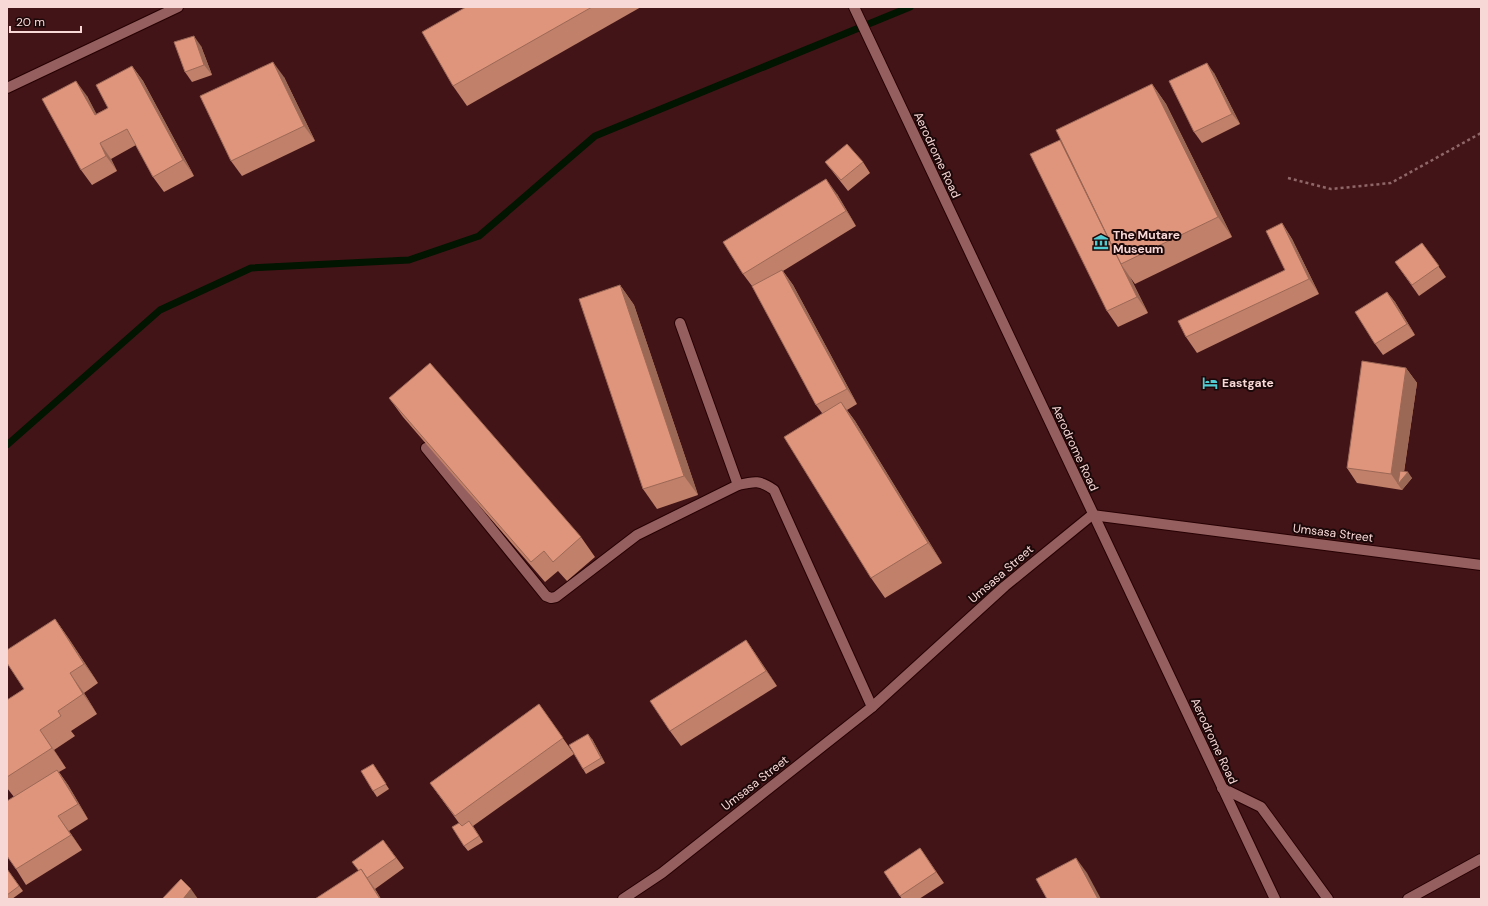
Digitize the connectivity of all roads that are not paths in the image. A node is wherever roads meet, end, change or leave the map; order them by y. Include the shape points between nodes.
1 (178, 7) edge
2 (854, 7) edge
3 (7, 88) edge
4 (680, 323) dead end
5 (426, 448) edge
6 (738, 485) junction
7 (1092, 515) junction
8 (1481, 565) edge
9 (872, 707) junction
10 (1222, 788) junction
11 (1481, 859) edge
12 (623, 899) edge
13 (1275, 899) edge
14 (1328, 899) edge
15 (1408, 899) edge

1 - 3 street
2 - 7 street, Aerodrome Road
4 - 6 street
5 - 6 street via 546,596 551,598 556,597 638,535
6 - 9 street via 752,481 764,483 774,490
7 - 8 street, Umsasa Street
7 - 9 street, Umsasa Street via 1005,586
7 - 10 street, Aerodrome Road
9 - 12 street, Umsasa Street via 662,873
10 - 13 street, Aerodrome Road
10 - 14 street via 1261,808
11 - 15 street

